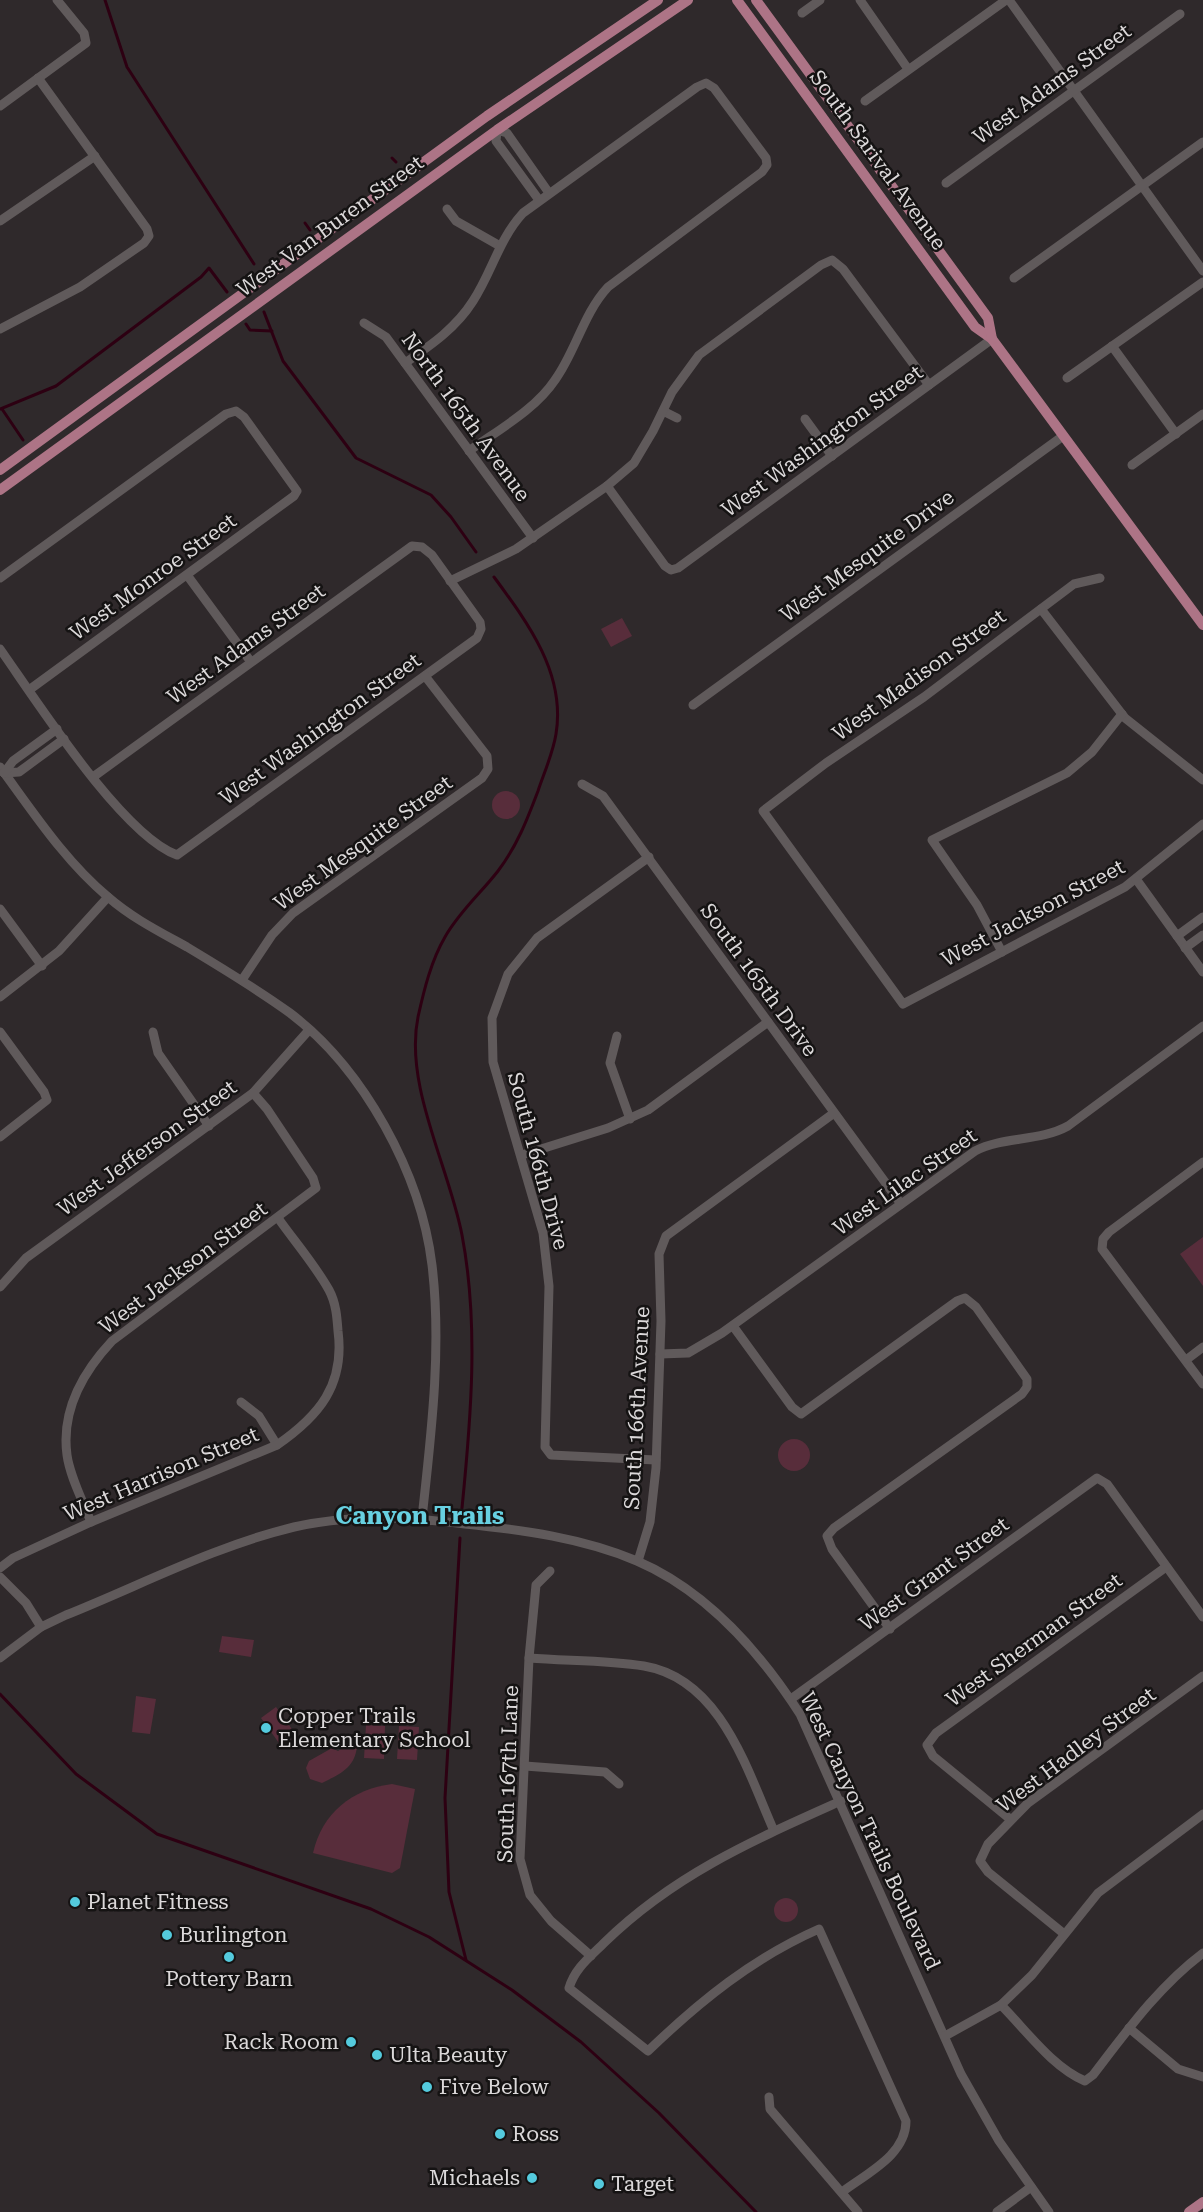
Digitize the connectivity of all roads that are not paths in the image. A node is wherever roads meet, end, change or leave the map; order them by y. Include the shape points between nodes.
1 (57, 0) edge
2 (658, 0) edge
3 (688, 0) edge
4 (736, 0) edge
5 (756, 0) edge
6 (820, 0) edge
7 (860, 0) edge
8 (1007, 0) edge
9 (802, 13) dead end
10 (1180, 14) dead end
11 (908, 69) junction
12 (38, 78) junction
13 (1074, 91) junction
14 (865, 101) dead end
15 (0, 106) edge
16 (487, 116) junction
17 (497, 130) junction
18 (1203, 142) edge
19 (95, 156) junction
20 (946, 183) dead end
21 (1142, 186) junction
22 (549, 193) junction
23 (539, 200) junction
24 (447, 209) dead end
25 (0, 221) edge
26 (500, 246) junction
27 (298, 252) junction
28 (1203, 271) edge
29 (1014, 278) dead end
30 (1203, 282) edge
31 (242, 314) junction
32 (364, 323) dead end
33 (0, 329) edge
34 (992, 339) junction
35 (1112, 346) junction
36 (405, 363) junction
37 (1067, 378) dead end
38 (929, 385) junction
39 (663, 411) junction
40 (1203, 414) edge
41 (677, 418) dead end
42 (805, 419) dead end
43 (1176, 434) junction
44 (1064, 436) junction
45 (469, 451) junction
46 (831, 456) junction
47 (1132, 465) dead end
48 (0, 470) edge
49 (607, 486) junction
50 (0, 490) edge
51 (533, 538) junction
52 (186, 575) junction
53 (0, 578) edge
54 (1100, 578) dead end
55 (450, 581) junction
56 (1041, 609) junction
57 (1203, 626) edge
58 (0, 649) edge
59 (251, 662) junction
60 (425, 676) junction
61 (29, 690) junction
62 (693, 705) dead end
63 (1122, 714) junction
64 (57, 729) junction
65 (64, 739) junction
66 (2, 770) edge
67 (93, 777) junction
68 (1203, 780) edge
69 (582, 784) dead end
70 (1203, 824) edge
71 (649, 857) junction
72 (1136, 879) junction
73 (108, 897) junction
74 (0, 909) edge
75 (1203, 917) edge
76 (1203, 935) edge
77 (1177, 936) junction
78 (1185, 948) junction
79 (1002, 952) junction
80 (42, 966) junction
81 (1203, 972) edge
82 (242, 980) junction
83 (0, 997) edge
84 (903, 1004) joint
85 (768, 1022) junction
86 (1203, 1026) edge
87 (309, 1030) junction
88 (0, 1032) edge
89 (153, 1032) dead end
90 (617, 1036) dead end
91 (253, 1094) junction
92 (834, 1113) junction
93 (630, 1119) junction
94 (209, 1126) junction
95 (0, 1137) edge
96 (522, 1155) junction
97 (1203, 1162) edge
98 (901, 1204) junction
99 (278, 1218) junction
100 (0, 1287) edge
101 (733, 1326) junction
102 (1203, 1347) edge
103 (660, 1354) junction
104 (1186, 1360) junction
105 (1203, 1384) edge
106 (241, 1402) dead end
107 (278, 1445) junction
108 (656, 1460) junction
109 (422, 1518) junction
110 (91, 1522) junction
111 (638, 1561) junction
112 (1166, 1567) junction
113 (0, 1568) edge
114 (550, 1571) dead end
115 (0, 1576) edge
116 (1203, 1617) edge
117 (41, 1627) junction
118 (890, 1629) junction
119 (0, 1658) edge
120 (530, 1658) junction
121 (1203, 1676) edge
122 (791, 1699) junction
123 (525, 1766) junction
124 (619, 1784) dead end
125 (841, 1801) junction
126 (1203, 1814) edge
127 (1010, 1819) junction
128 (774, 1831) junction
129 (1064, 1933) junction
130 (1203, 1953) edge
131 (591, 1956) junction
132 (1001, 2005) junction
133 (1129, 2028) junction
134 (945, 2036) junction
135 (1203, 2077) edge
136 (769, 2097) dead end
137 (1031, 2187) junction
138 (842, 2192) junction
139 (1203, 2202) edge
140 (858, 2212) edge
141 (998, 2212) edge
142 (1049, 2212) edge
143 (1189, 2212) edge

1 - 12 street via 84,33 86,43
2 - 16 main road, West Van Buren Street
3 - 17 main road, West Van Buren Street
4 - 34 main road, South Sarival Avenue via 975,327
5 - 34 main road, South Sarival Avenue via 988,318
6 - 9 street
7 - 11 street
8 - 11 street
8 - 13 street
10 - 13 street, West Adams Street
11 - 14 street
12 - 15 street
12 - 19 street
13 - 20 street, West Adams Street
13 - 21 street
16 - 17 main road
16 - 27 main road, West Van Buren Street
17 - 22 street via 507,133
17 - 23 street via 496,141
17 - 31 main road, West Van Buren Street
18 - 21 street
19 - 25 street
19 - 33 street via 149,236 80,287
21 - 28 street
21 - 29 street
22 - 23 street
22 - 45 street via 706,83 714,88 766,158 762,172 608,287 597,299 563,368 544,394
23 - 26 street via 509,228
24 - 26 street via 456,221
26 - 36 street via 474,301 460,319 445,335
27 - 31 main road via 298,263 262,291
27 - 48 main road, West Van Buren Street
30 - 35 street
31 - 50 main road, West Van Buren Street
32 - 36 street, North 165th Avenue via 386,337
34 - 38 street, West Washington Street
34 - 44 main road, South Sarival Avenue
35 - 37 street
35 - 43 street
36 - 45 street, North 165th Avenue
38 - 39 street via 843,269 832,260 821,264 699,355
38 - 46 street, West Washington Street
39 - 41 street
39 - 49 street via 634,463
40 - 43 street
42 - 46 street
43 - 47 street
44 - 57 main road, South Sarival Avenue
44 - 62 street, West Mesquite Drive
45 - 51 street, North 165th Avenue
46 - 49 street, West Washington Street via 671,570
49 - 51 street
51 - 55 street
52 - 53 street, West Monroe Street via 297,491 236,411 226,414
52 - 59 street
52 - 61 street, West Monroe Street
54 - 56 street, West Madison Street via 1074,584
55 - 59 street, West Adams Street via 432,555 422,547 412,546
55 - 60 street, West Washington Street via 481,629 477,638
56 - 63 street
56 - 84 street, West Madison Street via 763,811
58 - 61 street
59 - 67 street, West Adams Street
60 - 67 street, West Washington Street via 177,855 164,850 116,806
60 - 82 street, West Mesquite Street via 487,756 488,769 482,778 293,913 272,935
61 - 64 street
63 - 68 street
63 - 79 street via 1092,752 1067,773 932,840 977,905
64 - 65 street
64 - 66 street
65 - 66 street via 19,772
65 - 67 street
66 - 73 street via 58,845
69 - 71 street, South 165th Drive via 603,796
70 - 72 street, West Jackson Street
71 - 85 street, South 165th Drive
71 - 96 street, South 166th Drive via 537,938 508,974 492,1018 493,1062
72 - 77 street
72 - 79 street, West Jackson Street
73 - 80 street
73 - 82 street via 130,915
74 - 80 street
75 - 77 street
76 - 78 street
77 - 78 street
78 - 81 street
79 - 84 street, West Jackson Street
80 - 83 street
82 - 87 street
85 - 92 street, South 165th Drive
85 - 93 street
86 - 98 street, West Lilac Street via 1068,1126 1054,1134 992,1143 945,1170
87 - 91 street, West Jefferson Street
87 - 109 street via 356,1082 390,1135 414,1194 431,1263 434,1369
88 - 95 street via 47,1100
89 - 94 street via 158,1053
90 - 93 street via 610,1063
91 - 94 street, West Jefferson Street
91 - 99 street, West Jackson Street via 300,1158 316,1188
92 - 98 street, South 165th Drive
92 - 103 street, South 166th Avenue via 666,1236 658,1254
93 - 96 street
94 - 100 street, West Jefferson Street via 26,1258
96 - 108 street, South 166th Drive via 543,1233 549,1286 544,1447 551,1455
97 - 104 street via 1108,1232 1102,1249
98 - 101 street, West Lilac Street
99 - 107 street, West Harrison Street via 335,1303 340,1359 326,1401 303,1427
99 - 110 street, West Jackson Street via 112,1341 93,1361 72,1398 66,1435 67,1457
101 - 103 street, West Lilac Street via 688,1353
101 - 118 street via 801,1414 965,1298 1027,1379 1022,1394 827,1536 832,1549
102 - 104 street
103 - 108 street, South 166th Avenue
104 - 105 street
106 - 107 street via 259,1416
107 - 110 street, West Harrison Street
108 - 111 street, South 166th Avenue via 650,1522
109 - 111 street, West Canyon Trails Boulevard via 556,1536
109 - 117 street, West Canyon Trails Boulevard via 344,1519 264,1535
110 - 113 street, West Harrison Street via 13,1558
111 - 122 street, West Canyon Trails Boulevard via 718,1615 761,1657
112 - 116 street
112 - 118 street, West Grant Street via 1107,1484 1097,1478
112 - 127 street, West Sherman Street via 936,1733 927,1745 933,1756
114 - 120 street, South 167th Lane via 536,1585
115 - 117 street via 26,1603
117 - 119 street, West Canyon Trails Boulevard
118 - 122 street, West Grant Street
120 - 123 street, South 167th Lane
120 - 128 street via 645,1666 682,1683 711,1707 729,1731
121 - 127 street, West Hadley Street
122 - 125 street, West Canyon Trails Boulevard
123 - 124 street via 605,1772
123 - 131 street, South 167th Lane via 520,1859 530,1895 551,1921
125 - 128 street
125 - 134 street, West Canyon Trails Boulevard
126 - 129 street via 1098,1893
127 - 129 street, West Hadley Street via 988,1844 980,1861 988,1872
128 - 131 street via 682,1879
129 - 132 street via 1032,1975
130 - 133 street
131 - 138 street via 573,1973 569,1988 648,2051 691,2010 742,1971 819,1929 906,2121 906,2133 899,2148
132 - 133 street via 1049,2054 1085,2081
132 - 134 street
133 - 135 street via 1178,2070
134 - 137 street, West Canyon Trails Boulevard via 980,2110
136 - 138 street via 770,2109
137 - 141 street
137 - 142 street, West Canyon Trails Boulevard
138 - 140 street
139 - 143 main road

